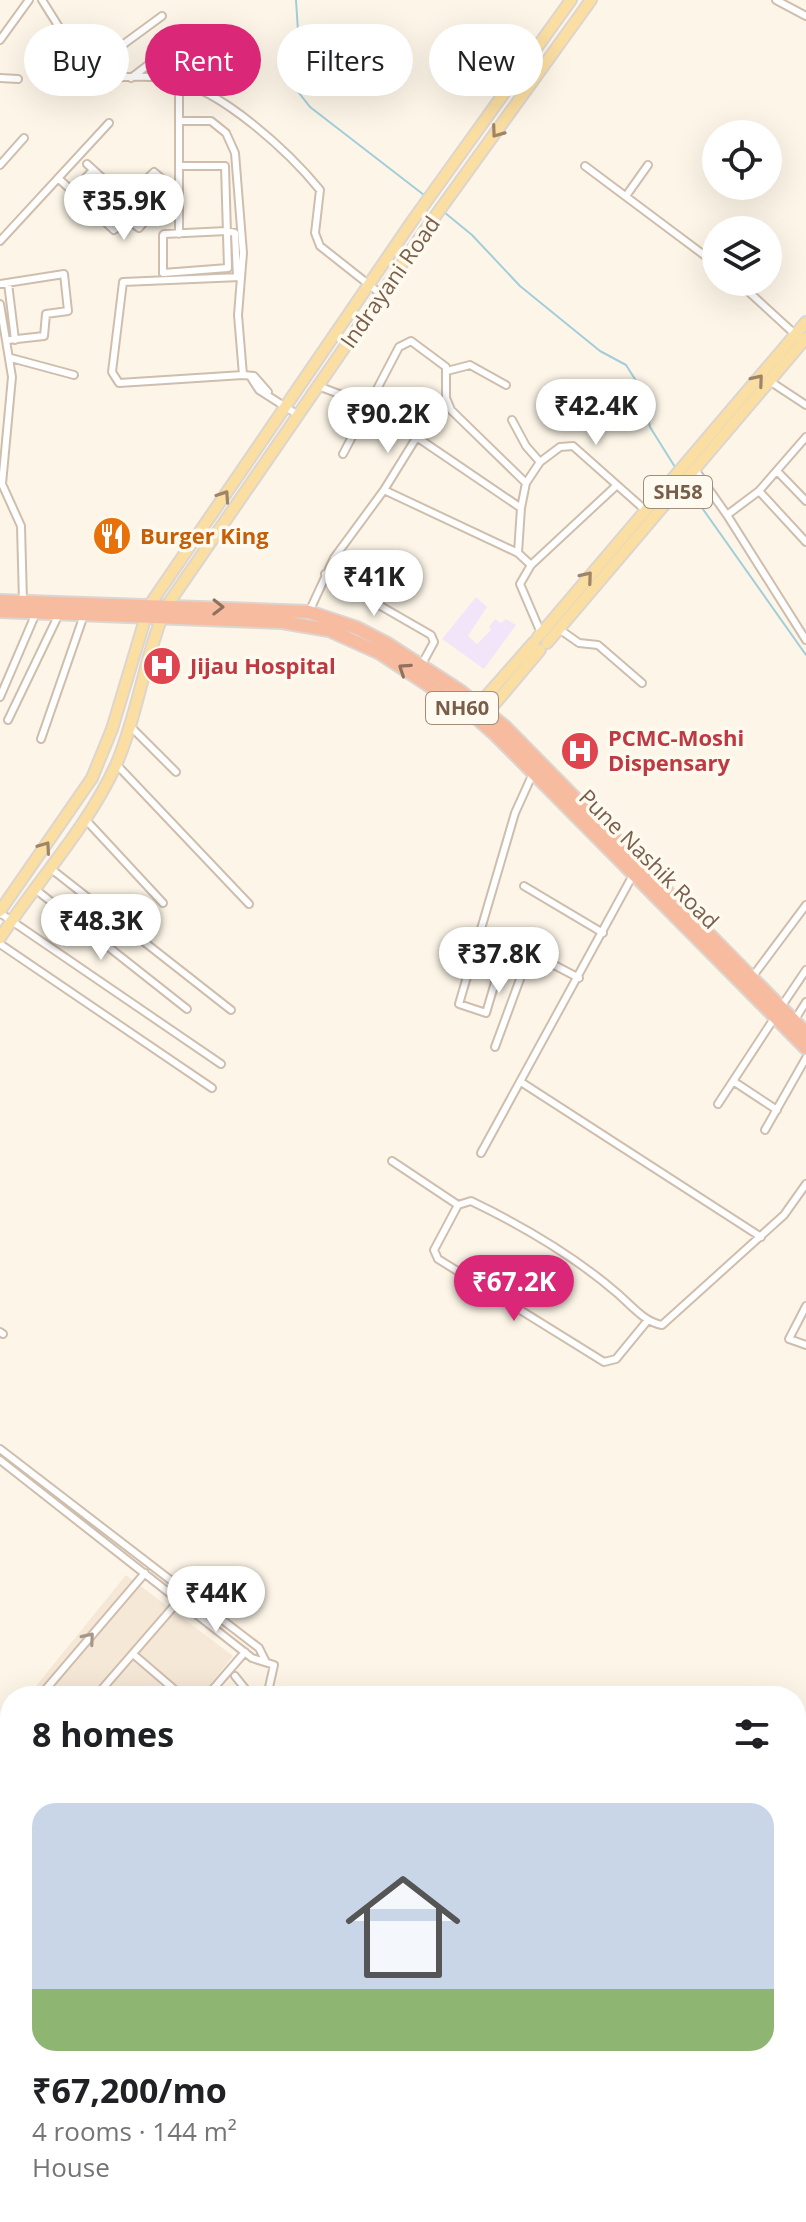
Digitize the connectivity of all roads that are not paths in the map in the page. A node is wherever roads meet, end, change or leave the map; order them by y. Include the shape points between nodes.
1 (29, 0) edge
2 (42, 0) edge
3 (571, 0) edge
4 (591, 0) edge
5 (776, 0) edge
6 (162, 16) dead end
7 (806, 16) edge
8 (57, 24) edge
9 (0, 40) edge
10 (129, 40) edge
11 (145, 67) edge
12 (0, 78) edge
13 (131, 78) joint
14 (18, 79) dead end
15 (179, 96) edge
16 (179, 121) junction
17 (109, 123) dead end
18 (24, 138) dead end
19 (87, 164) dead end
20 (0, 165) edge
21 (648, 165) dead end
22 (179, 166) junction
23 (585, 166) dead end
24 (93, 170) junction
25 (58, 178) junction
26 (72, 192) junction
27 (626, 196) junction
28 (227, 231) junction
29 (179, 234) junction
30 (0, 241) edge
31 (702, 253) edge
32 (240, 277) junction
33 (4, 284) edge
34 (369, 286) junction
35 (382, 295) junction
36 (754, 296) edge
37 (1, 309) edge
38 (806, 322) edge
39 (3, 330) edge
40 (802, 338) edge
41 (11, 340) junction
42 (11, 358) junction
43 (447, 371) junction
44 (74, 375) dead end
45 (246, 376) junction
46 (771, 382) junction
47 (506, 385) dead end
48 (318, 386) junction
49 (806, 405) edge
50 (286, 406) junction
51 (371, 406) junction
52 (299, 415) junction
53 (512, 420) dead end
54 (418, 435) junction
55 (806, 437) edge
56 (798, 446) junction
57 (806, 453) edge
58 (343, 454) dead end
59 (540, 462) junction
60 (696, 471) junction
61 (778, 472) junction
62 (526, 483) junction
63 (617, 485) junction
64 (384, 490) junction
65 (759, 491) junction
66 (806, 501) edge
67 (521, 508) junction
68 (644, 509) junction
69 (727, 515) junction
70 (806, 542) edge
71 (518, 553) junction
72 (531, 565) junction
73 (325, 574) junction
74 (0, 601) edge
75 (23, 602) junction
76 (0, 611) edge
77 (146, 612) junction
78 (163, 612) junction
79 (309, 612) junction
80 (36, 613) junction
81 (59, 614) junction
82 (84, 615) junction
83 (559, 629) junction
84 (806, 640) edge
85 (540, 641) junction
86 (422, 665) junction
87 (642, 683) dead end
88 (0, 697) edge
89 (479, 713) junction
90 (8, 720) dead end
91 (130, 726) junction
92 (41, 739) dead end
93 (116, 764) junction
94 (534, 771) junction
95 (176, 772) dead end
96 (85, 819) junction
97 (50, 868) junction
98 (634, 872) junction
99 (524, 886) dead end
100 (35, 889) junction
101 (163, 903) dead end
102 (249, 904) dead end
103 (806, 905) edge
104 (0, 912) edge
105 (11, 921) junction
106 (603, 933) junction
107 (0, 938) edge
108 (478, 940) junction
109 (0, 944) edge
110 (514, 944) dead end
111 (530, 952) junction
112 (806, 970) edge
113 (753, 976) junction
114 (579, 978) junction
115 (806, 1002) edge
116 (187, 1009) dead end
117 (231, 1010) dead end
118 (778, 1012) junction
119 (794, 1021) junction
120 (806, 1033) edge
121 (495, 1047) dead end
122 (806, 1048) edge
123 (806, 1058) edge
124 (221, 1064) dead end
125 (733, 1081) junction
126 (521, 1082) junction
127 (212, 1088) dead end
128 (718, 1104) dead end
129 (777, 1110) junction
130 (765, 1130) dead end
131 (481, 1153) dead end
132 (392, 1161) dead end
133 (806, 1184) edge
134 (458, 1205) junction
135 (761, 1237) junction
136 (806, 1306) edge
137 (648, 1320) junction
138 (806, 1345) edge
139 (0, 1449) edge
140 (0, 1460) edge
141 (145, 1573) junction
142 (185, 1592) junction
143 (179, 1600) junction
144 (245, 1652) junction
145 (133, 1654) junction
146 (265, 1660) junction
147 (235, 1676) dead end
148 (49, 1686) edge
149 (105, 1686) edge
150 (170, 1686) edge
151 (216, 1686) edge
152 (243, 1686) edge
153 (269, 1686) edge

1 - 9 street
2 - 8 street
3 - 34 main road, Indrayani Road
4 -> 35 main road, Indrayani Road
5 - 7 street
6 - 10 street
11 - 13 street
12 - 14 street
13 - 34 street via 188,84 214,95 260,130 320,190 315,233 320,246
15 - 16 street
16 - 22 street
16 - 32 street via 211,121 232,146
17 - 25 street
18 - 20 street
19 - 24 street
21 - 27 street
22 - 28 street via 224,165
22 - 29 street
23 - 27 street
24 - 26 street
24 - 26 street via 124,197 154,172 173,188 139,228 127,219 114,230
25 - 26 street
25 - 30 street
27 - 31 street
28 - 29 street
28 - 29 street via 227,270 164,274 162,236
28 - 32 street via 235,233
32 - 45 street via 238,315
32 - 45 street via 123,282 112,372 119,383
33 - 41 street
33 - 41 street via 64,274 68,311 45,314 44,336
34 - 35 street
34 - 50 main road, Indrayani Road
35 - 48 main road, Indrayani Road
36 - 40 street
37 - 39 street
38 - 40 main road, SH58
39 - 41 street
40 - 46 main road, SH58
68 -> 40 main road, SH58
41 - 42 street
42 - 44 street
42 - 75 street via 12,405 2,484 21,526
43 - 47 street via 470,365
43 - 51 street via 411,341 403,342
43 - 62 street via 447,405
45 - 50 street
46 - 49 street
46 - 60 main road, SH58
48 - 51 street
48 - 52 main road, Indrayani Road
50 - 52 street
77 -> 50 main road, Indrayani Road
51 - 54 street
51 - 58 street
52 - 78 main road, Indrayani Road
53 - 59 street
54 - 64 street
54 - 67 street
55 - 56 street
56 - 57 street
56 - 61 street
59 - 62 street
59 - 63 street via 567,444
60 - 69 street
60 - 83 main road, SH58
61 - 65 street
61 - 66 street
62 - 67 street
63 - 68 street
63 - 72 street
64 - 71 street
64 - 73 street
65 - 69 street
65 - 70 street
67 - 71 street
85 -> 68 main road, SH58
69 - 84 street
71 - 72 street
72 - 85 street via 520,584
73 - 79 street
73 - 86 street via 431,635 434,642
74 - 75 highway, Pune Nashik Road / NH60
75 - 77 highway, Pune Nashik Road / NH60
76 - 80 highway, Pune Nashik Road / NH60
77 - 78 highway, Pune Nashik Road / NH60
77 - 82 highway, Pune Nashik Road / NH60
104 -> 77 main road, Indrayani Road via 92,778
78 -> 79 highway, Pune Nashik Road / NH60
89 -> 78 highway, Pune Nashik Road / NH60 via 380,653 329,630
78 - 91 main road, Indrayani Road
79 - 86 highway, Pune Nashik Road / NH60 via 357,628
80 - 81 highway, Pune Nashik Road / NH60
80 - 88 street
81 - 82 highway, Pune Nashik Road / NH60
81 - 90 street
82 - 92 street
83 - 85 main road, SH58
83 - 87 street via 579,643 598,645
85 - 89 main road, SH58
86 - 89 highway, Pune Nashik Road / NH60
89 - 94 highway, Pune Nashik Road / NH60
89 - 113 highway, Pune Nashik Road / NH60 via 564,784
91 - 93 main road, Indrayani Road
91 - 95 street
93 - 96 main road, Indrayani Road
93 - 102 street
94 - 98 highway, Pune Nashik Road / NH60
94 - 108 street via 515,813
96 - 97 main road, Indrayani Road
96 - 101 street
97 - 100 main road, Indrayani Road
97 - 117 street
98 - 106 street
98 - 118 highway, Pune Nashik Road / NH60
99 - 106 street
100 - 105 main road, Indrayani Road
100 - 116 street
103 - 113 street
104 - 105 street
105 - 107 main road, Indrayani Road
105 - 124 street
106 - 114 street
108 - 108 street via 459,1004 486,1013 504,952
109 - 127 street
110 - 111 street
111 - 114 street
111 - 121 street
112 - 118 street
113 - 118 highway, Pune Nashik Road / NH60
114 - 126 street
115 - 119 street
118 - 119 highway, Pune Nashik Road / NH60
118 - 122 highway, Pune Nashik Road / NH60
118 - 125 street
119 - 120 highway, Pune Nashik Road / NH60
123 - 129 street
125 - 128 street
125 - 129 street
126 - 131 street
126 - 135 street
129 - 130 street
132 - 134 street
133 - 135 street
134 - 137 street via 471,1201 537,1235
134 - 137 street via 434,1254 604,1362 616,1359
135 - 137 street via 669,1321 662,1325
136 - 138 street via 789,1339
139 - 142 street
140 - 141 street
141 - 143 street
148 -> 141 street
142 - 143 street
142 - 146 street via 259,1648
143 - 144 street
143 - 145 street
144 - 146 street
144 - 151 street
145 - 149 street
145 - 150 street
146 - 153 street via 274,1665
147 - 152 street

